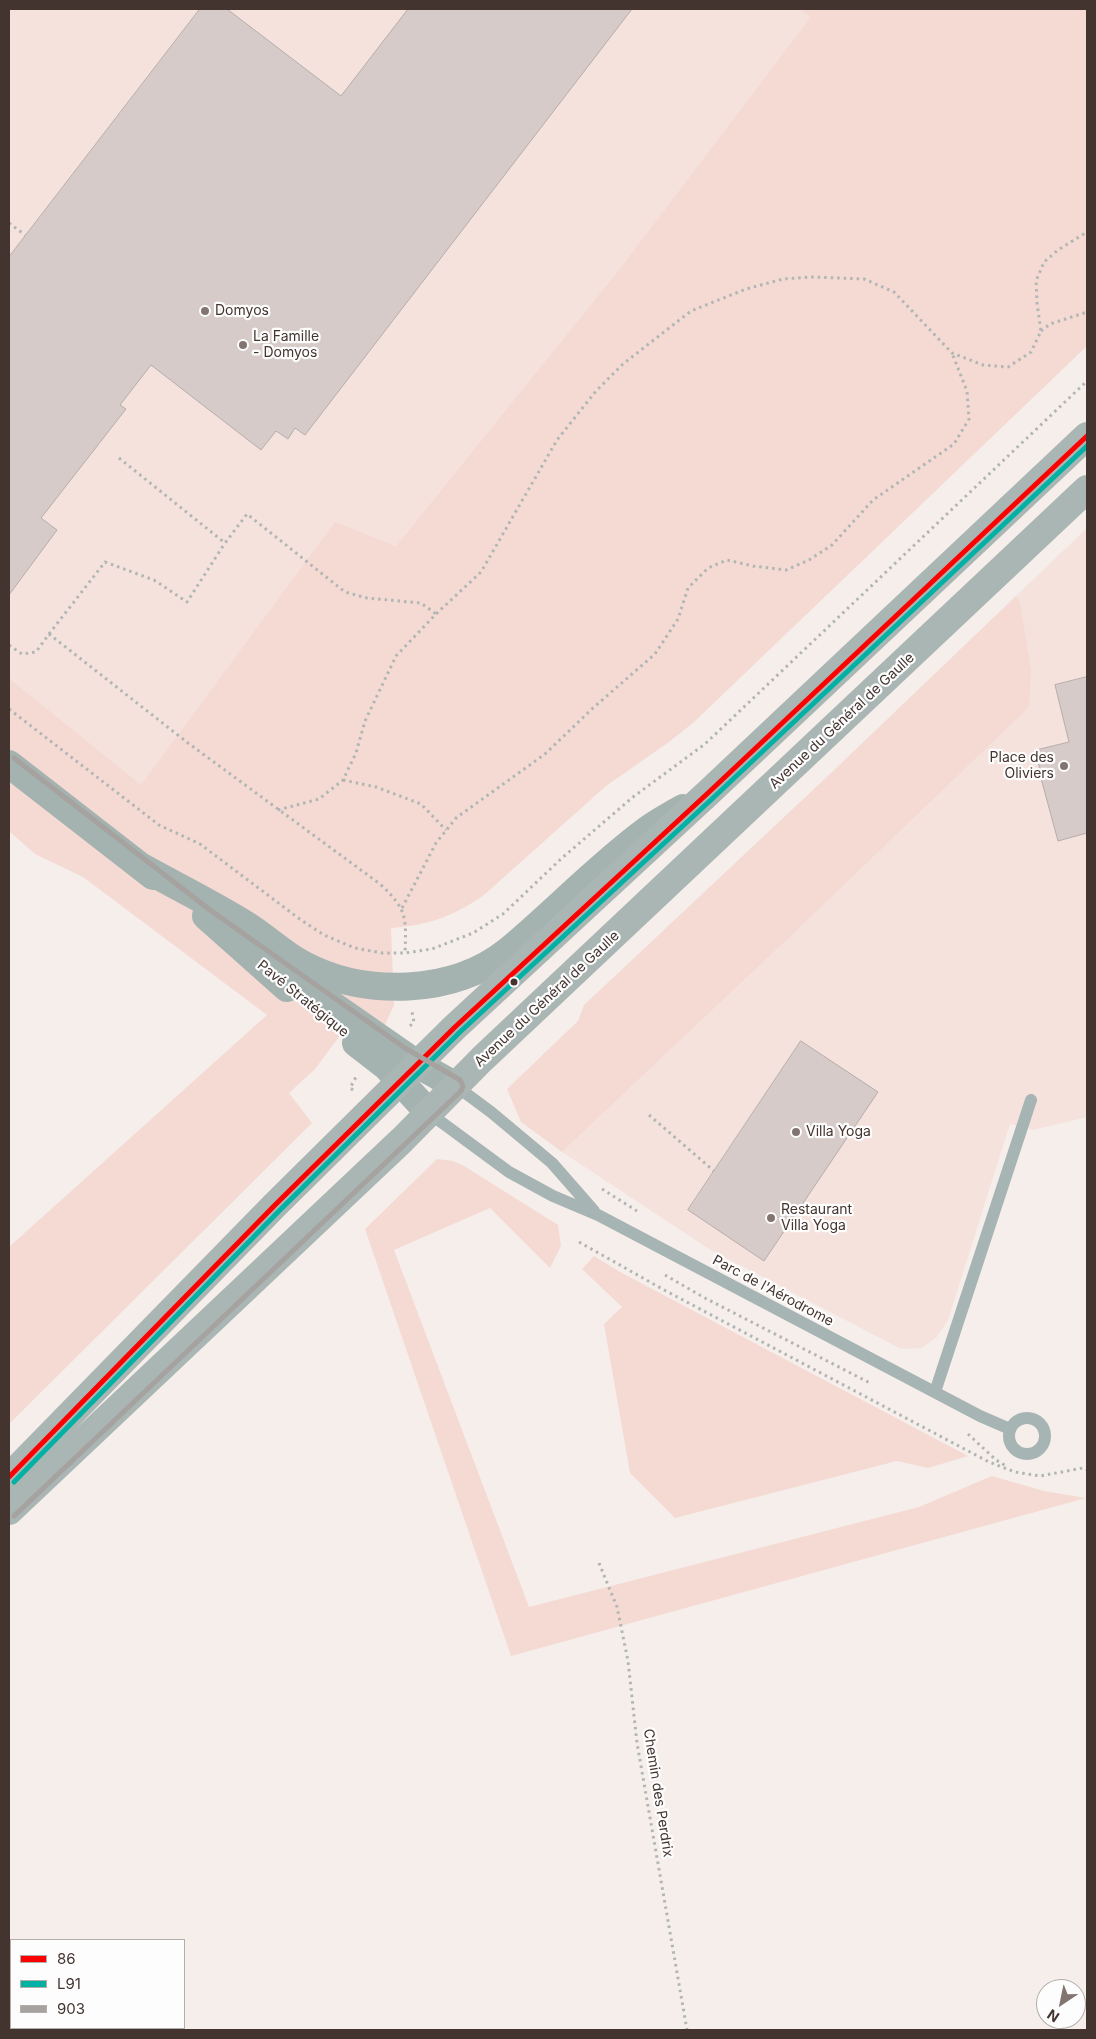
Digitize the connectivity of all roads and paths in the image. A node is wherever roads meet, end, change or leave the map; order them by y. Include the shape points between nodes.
1 (9, 222) edge
2 (1087, 232) edge
3 (25, 235) dead end
4 (1087, 312) edge
5 (1041, 331) junction
6 (952, 352) junction
7 (1087, 381) edge
8 (1087, 436) edge
9 (119, 458) dead end
10 (1087, 490) edge
11 (225, 543) junction
12 (436, 614) junction
13 (49, 634) junction
14 (9, 645) edge
15 (9, 709) edge
16 (9, 764) edge
17 (343, 780) junction
18 (708, 793) junction
19 (278, 810) junction
20 (446, 830) junction
21 (140, 866) junction
22 (402, 908) junction
23 (405, 953) junction
24 (409, 1072) junction
25 (456, 1086) junction
26 (1032, 1100) dead end
27 (428, 1113) junction
28 (649, 1115) dead end
29 (714, 1171) dead end
30 (598, 1215) junction
31 (579, 1242) dead end
32 (660, 1272) dead end
33 (875, 1386) dead end
34 (935, 1392) junction
35 (1010, 1429) dead end
36 (962, 1431) dead end
37 (1087, 1470) edge
38 (1015, 1472) junction
39 (9, 1476) edge
40 (9, 1511) edge
41 (599, 1563) dead end
42 (687, 2030) edge

1 - 3 path
2 - 5 path via 1044,262 1036,281
4 - 5 path via 1050,324
5 - 6 path via 1031,352 1008,367 983,365
6 - 12 path via 894,292 864,279 783,279 746,289 691,311 623,364 596,391 558,440 481,572
6 - 20 path via 967,391 969,419 954,444 873,500 832,545 809,560 786,570 727,560 708,568 688,588 678,619 655,654 545,754 456,818
7 - 23 path via 705,744 633,797 498,917 452,942
8 - 18 main road
9 - 11 path
10 - 25 main road, Avenue du Général de Gaulle
11 - 12 path via 247,514 345,592 367,598 421,603
11 - 13 path via 186,602 154,580 105,562
12 - 17 path via 396,656 365,721 356,754
13 - 14 path via 36,652 22,654
13 - 19 path
15 - 23 path via 159,825 200,844 324,935 369,951
16 - 21 main road, Pavé Stratégique
17 - 19 path via 319,798
17 - 20 path via 376,787 421,804
18 - 21 main road via 643,833 494,962 463,976 425,984 355,983 316,971 242,923
18 - 24 main road
19 - 22 path via 380,884
20 - 22 path via 436,842
21 - 24 main road, Pavé Stratégique
22 - 23 path via 406,926
24 - 25 main road, Pavé Stratégique
24 - 27 main road
24 - 39 main road
25 - 27 main road, Avenue du Général de Gaulle
25 - 30 lane, Parc de l'Aérodrome via 552,1163
26 - 34 lane
27 - 30 lane, Parc de l'Aérodrome via 509,1172
27 - 40 main road, Avenue du Général de Gaulle
28 - 29 path
30 - 34 lane, Parc de l'Aérodrome
31 - 38 path via 980,1457
32 - 33 path
34 - 35 lane, Parc de l'Aérodrome
36 - 38 path
37 - 38 path via 1040,1476
41 - 42 path, Chemin des Perdrix via 617,1607 628,1661 638,1743

